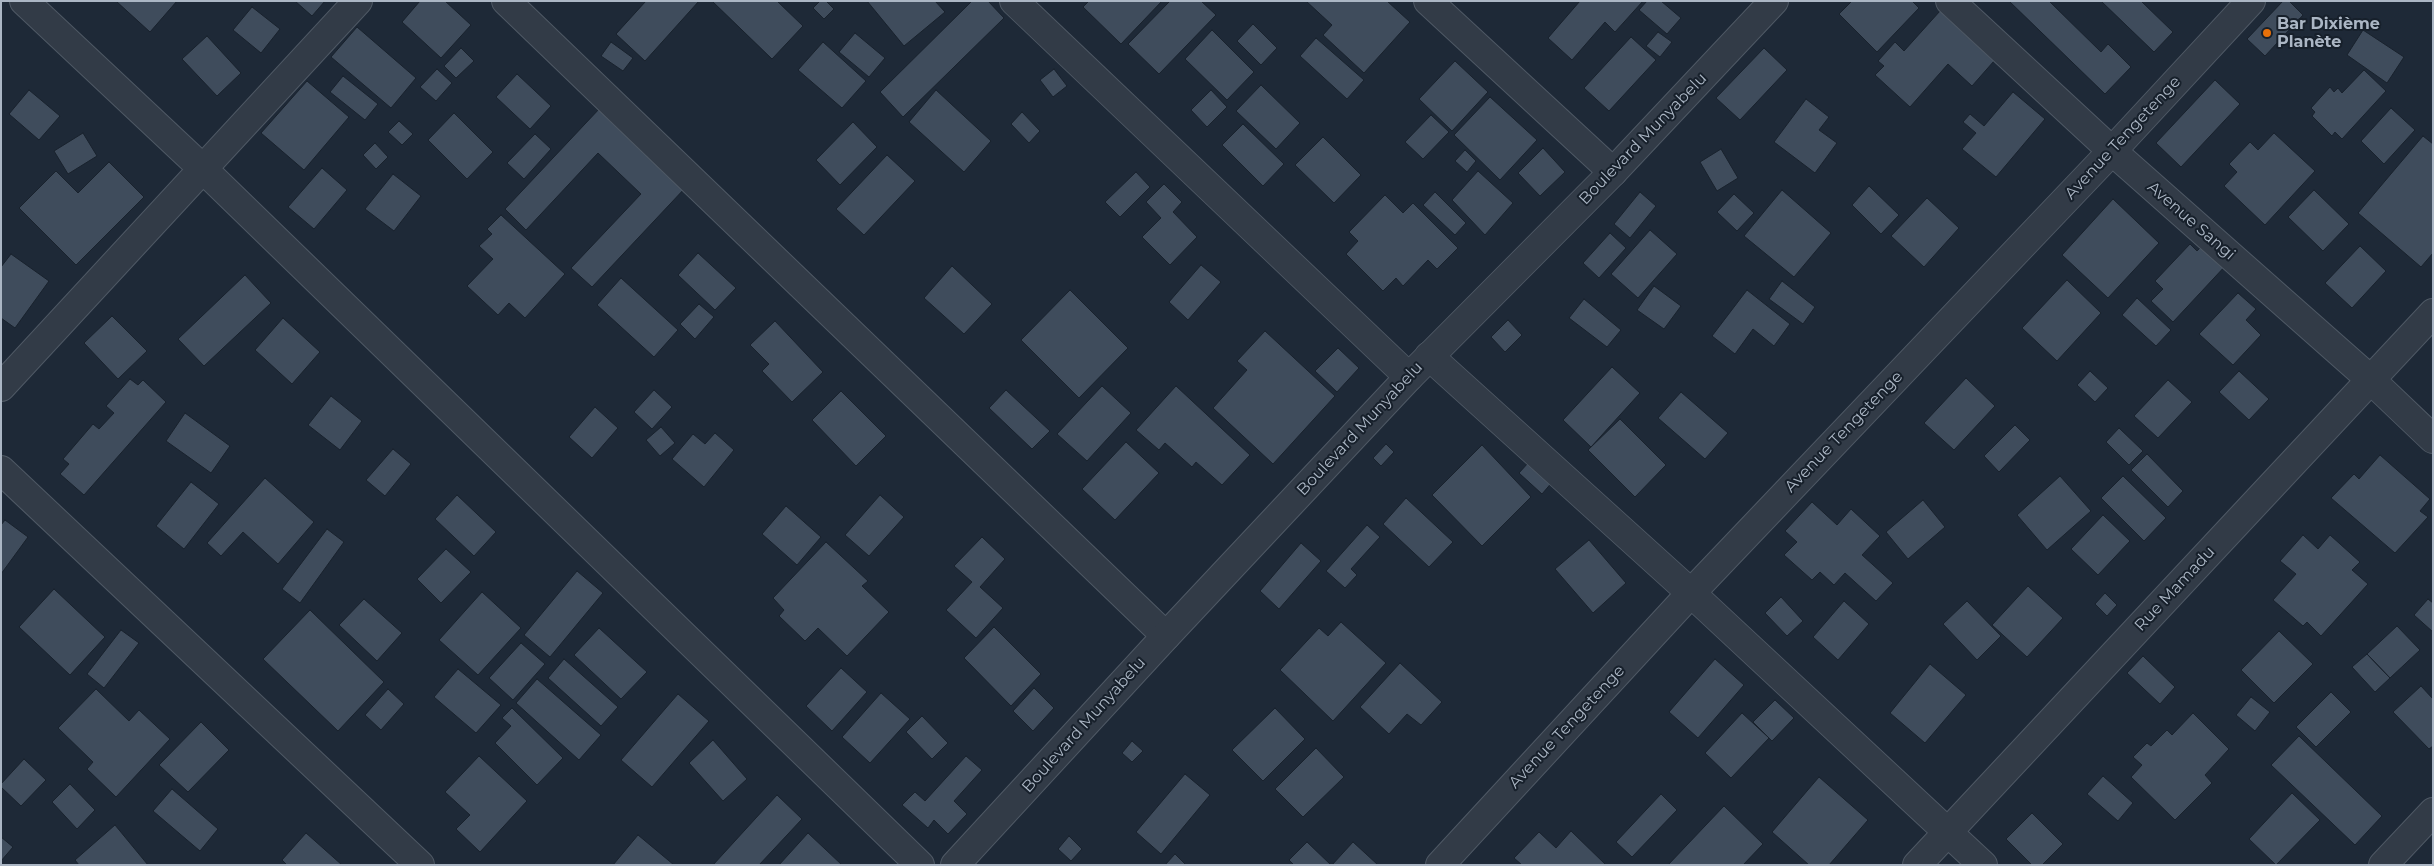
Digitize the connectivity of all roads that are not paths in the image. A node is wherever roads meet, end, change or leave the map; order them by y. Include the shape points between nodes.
1 (24, 1) edge
2 (358, 1) edge
3 (506, 1) edge
4 (1014, 1) edge
5 (1428, 1) edge
6 (1774, 1) edge
7 (1950, 1) edge
8 (2250, 1) edge
9 (2112, 151) junction
10 (202, 168) junction
11 (1613, 172) junction
12 (2433, 313) edge
13 (1430, 356) junction
14 (1409, 377) junction
15 (2372, 380) junction
16 (1, 387) edge
17 (2433, 439) edge
18 (1, 470) edge
19 (1692, 593) junction
20 (1166, 636) junction
21 (2433, 812) edge
22 (1947, 832) junction
23 (420, 865) edge
24 (920, 865) edge
25 (955, 865) edge
26 (1440, 865) edge
27 (1917, 865) edge
28 (1983, 865) edge
29 (2383, 865) edge

1 - 10 street
2 - 10 street
3 - 20 street
4 - 14 street
5 - 11 street
6 - 11 street, Boulevard Munyabelu
7 - 9 street, Avenue Sangi
8 - 9 street, Avenue Tengetenge
9 - 15 street, Avenue Sangi
9 - 19 street, Avenue Tengetenge
10 - 16 street
10 - 24 street
11 - 13 street, Boulevard Munyabelu
12 - 15 street, Rue Mamadu
13 - 14 street, Boulevard Munyabelu
13 - 19 street
14 - 20 street, Boulevard Munyabelu
15 - 17 street, Avenue Sangi
15 - 22 street, Rue Mamadu
18 - 23 street
19 - 22 street
19 - 26 street, Avenue Tengetenge
20 - 25 street, Boulevard Munyabelu
21 - 29 street
22 - 27 street, Rue Mamadu
22 - 28 street

